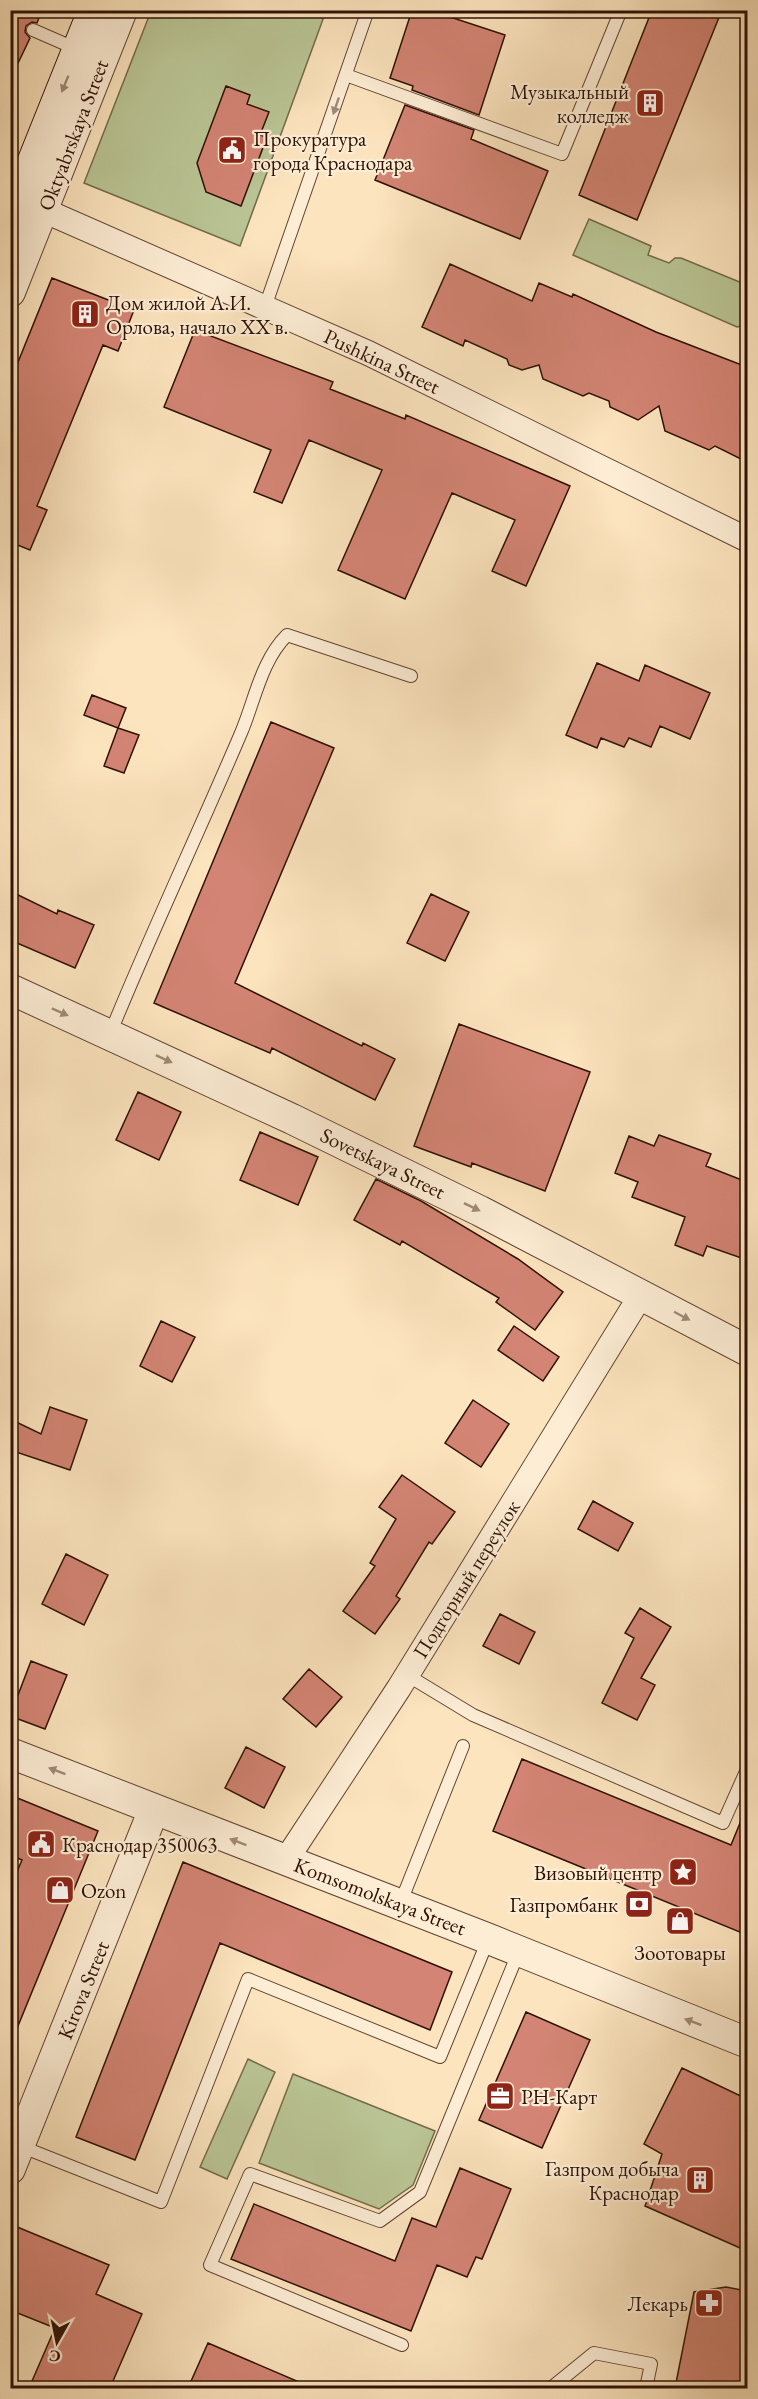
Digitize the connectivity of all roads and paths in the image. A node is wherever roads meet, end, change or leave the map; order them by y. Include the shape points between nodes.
1 (94, 10) edge
2 (122, 10) edge
3 (368, 10) edge
4 (621, 10) edge
5 (33, 30) dead end
6 (79, 50) junction
7 (346, 75) junction
8 (21, 207) edge
9 (10, 292) edge
10 (265, 307) junction
11 (747, 540) edge
12 (411, 676) dead end
13 (10, 989) edge
14 (110, 1034) junction
15 (640, 1295) junction
16 (747, 1351) edge
17 (407, 1675) junction
18 (463, 1746) dead end
19 (10, 1753) edge
20 (747, 1767) edge
21 (154, 1809) junction
22 (286, 1860) junction
23 (400, 1904) junction
24 (489, 1939) junction
25 (519, 1951) junction
26 (747, 2043) edge
27 (15, 2157) edge
28 (402, 2345) dead end
29 (551, 2388) edge
30 (646, 2388) edge

1 - 6 main road, Oktyabrskaya Street
2 - 8 street, Oktyabrskaya Street
3 - 7 lane
4 - 7 lane via 562,154
5 - 6 lane
6 -> 8 main road, Oktyabrskaya Street
7 -> 10 lane
8 - 9 street, Oktyabrskaya Street
8 - 10 street, Pushkina Street
10 - 11 street, Pushkina Street via 368,353
12 - 14 lane via 287,635 273,649
13 -> 14 street, Sovetskaya Street
14 -> 15 street, Sovetskaya Street via 480,1210
15 -> 16 street, Sovetskaya Street
15 - 17 street, Подгорный переулок
17 - 20 lane via 473,1715 723,1823
17 - 22 street, Подгорный переулок
18 - 23 lane
21 -> 19 street, Komsomolskaya Street
22 -> 21 street, Komsomolskaya Street
21 - 27 street, Kirova Street
22 - 23 street, Komsomolskaya Street
23 - 24 street, Komsomolskaya Street
24 - 25 street, Komsomolskaya Street
24 - 27 lane via 440,2057 248,1978 161,2202
26 -> 25 street, Komsomolskaya Street
25 - 28 lane via 420,2192 380,2221 250,2174 210,2265
29 - 30 lane via 594,2353 651,2364

